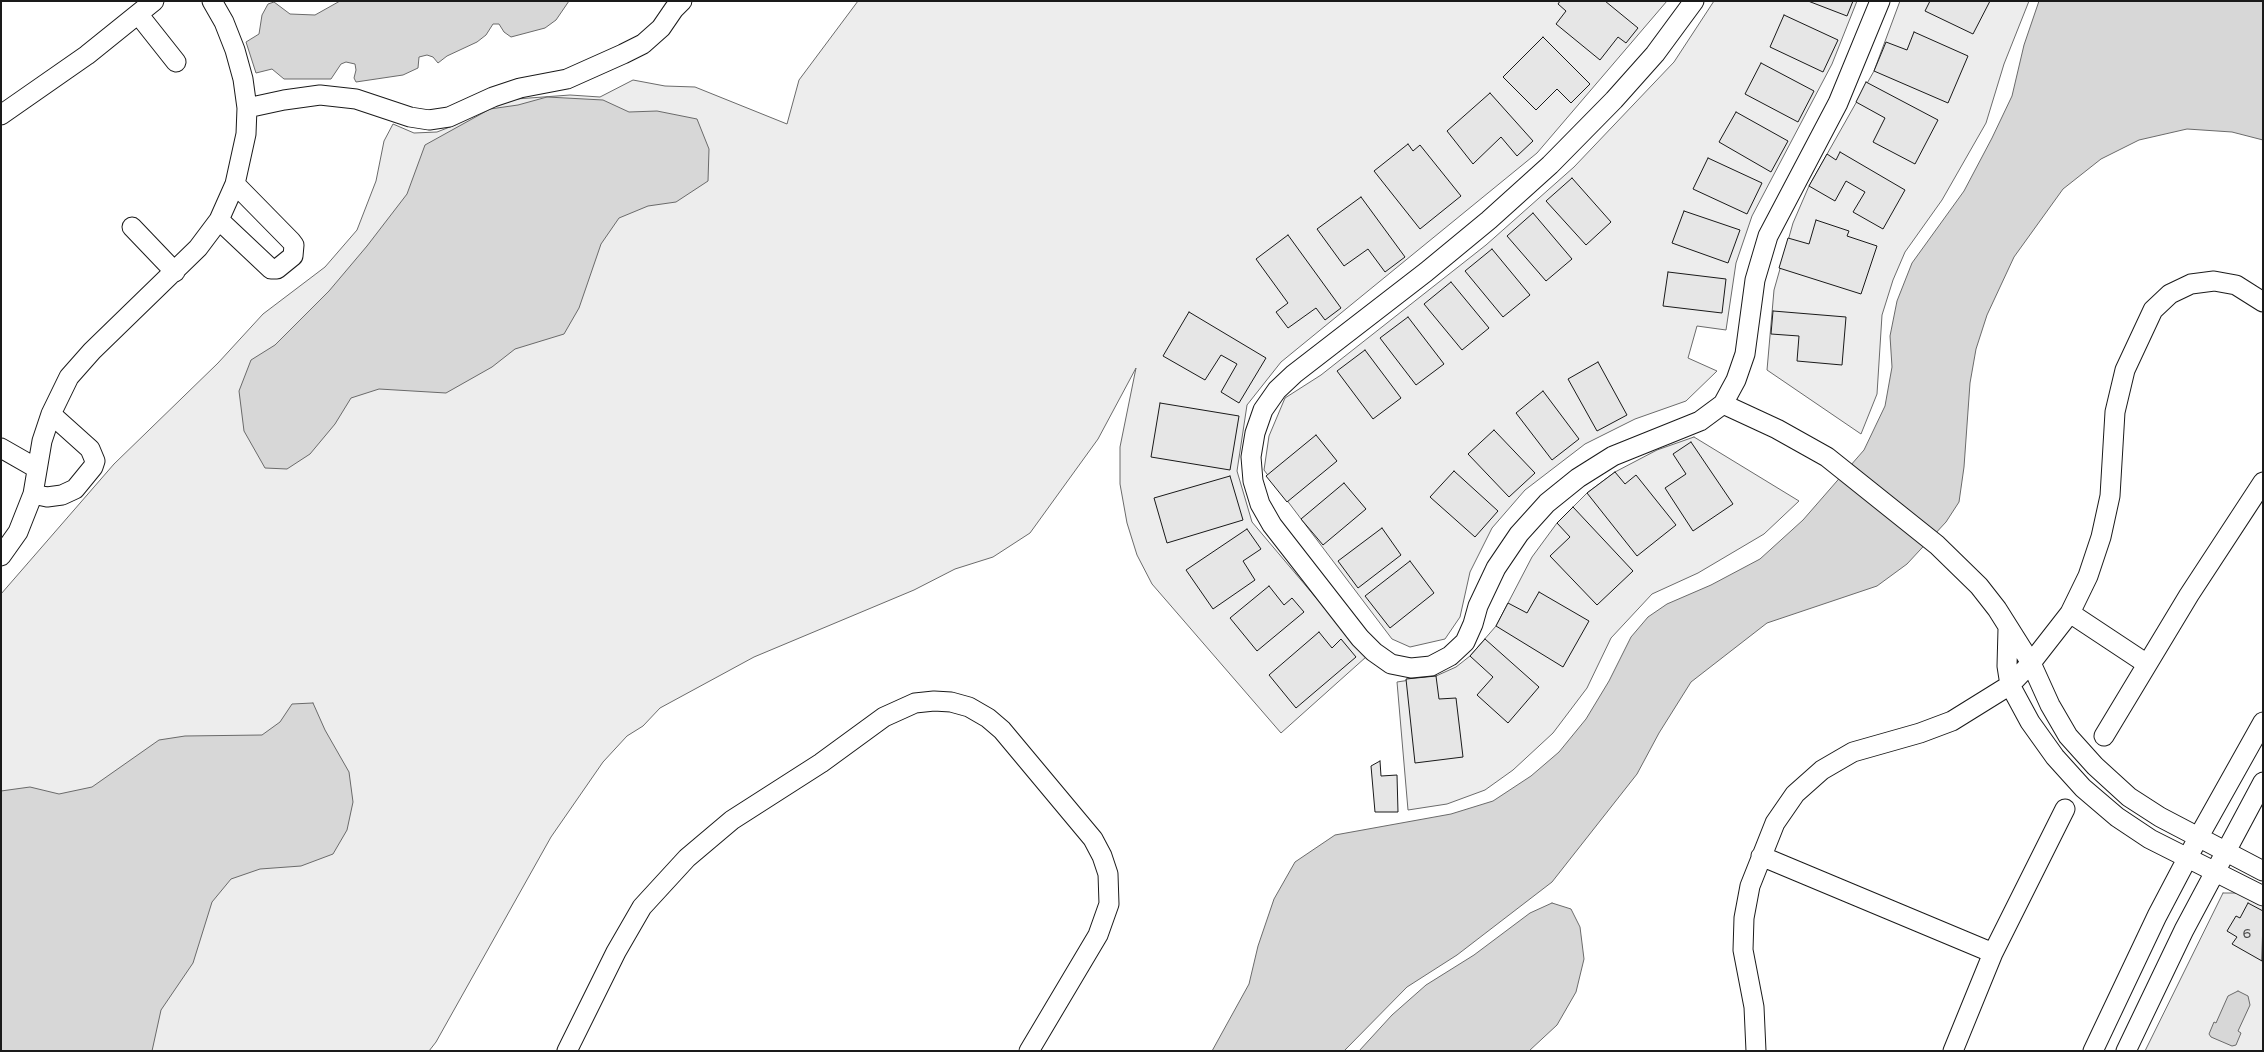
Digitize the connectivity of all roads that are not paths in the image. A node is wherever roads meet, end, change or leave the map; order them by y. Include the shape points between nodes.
1 (154, 1) edge
2 (212, 1) edge
3 (682, 1) edge
4 (1694, 1) edge
5 (1880, 1) edge
6 (138, 14) junction
7 (176, 62) dead end
8 (247, 108) junction
9 (1, 115) edge
10 (235, 184) junction
11 (219, 220) junction
12 (132, 228) dead end
13 (174, 272) junction
14 (2263, 302) edge
15 (1722, 404) junction
16 (51, 414) junction
17 (1, 448) edge
18 (36, 468) junction
19 (2263, 482) edge
20 (33, 494) junction
21 (1, 556) edge
22 (2070, 613) junction
23 (2008, 629) junction
24 (2031, 663) junction
25 (2146, 664) junction
26 (2010, 685) junction
27 (2263, 722) edge
28 (2104, 736) dead end
29 (2263, 782) edge
30 (2065, 809) dead end
31 (2198, 838) junction
32 (2225, 852) junction
33 (1761, 856) junction
34 (2187, 859) junction
35 (2263, 871) edge
36 (2214, 872) junction
37 (2263, 896) edge
38 (1993, 953) junction
39 (567, 1051) edge
40 (1029, 1051) edge
41 (1756, 1051) edge
42 (1953, 1051) edge
43 (2093, 1051) edge
44 (2126, 1051) edge

1 - 6 street
2 - 8 street via 235,50
3 - 8 street via 661,28 643,44 624,54 567,78 493,97 449,117 410,118 356,99 320,96
4 - 15 street via 1655,54 1550,165 1426,272 1277,390 1263,410 1254,433 1251,456 1253,480 1260,504 1272,525 1360,638 1391,664 1411,668 1431,666 1450,656 1465,642 1496,568 1519,534 1547,503 1613,456 1700,421
5 - 15 street via 1838,103 1768,236 1755,280 1745,354 1736,380
6 - 7 street
6 - 9 street via 87,55
8 - 10 street via 246,134
10 - 11 street
10 - 11 street via 291,241 294,245 292,256 283,266 270,269
11 - 13 street
12 - 13 street
13 - 16 street via 69,377
14 - 22 street via 2236,285 2214,281 2191,284 2170,294 2153,310 2125,370 2115,412 2110,496 2102,537
15 - 23 street via 1827,457 1937,545 1972,579
16 - 18 street
16 - 20 street via 90,449 94,467 75,489 62,495 47,497
17 - 18 street
18 - 20 street
19 - 25 street
20 - 21 street via 18,532
22 - 24 street
22 - 25 street
23 - 24 street
23 - 26 street via 2006,657
24 - 26 street
24 - 31 street via 2068,736 2095,766 2129,797
25 - 28 street
26 - 33 street via 1952,720 1920,733 1853,752 1822,770 1795,794 1774,823
26 - 34 street via 2030,722 2083,788 2117,817
27 - 31 street
29 - 32 street
30 - 38 street
31 - 32 street
31 - 34 street
32 - 35 street
32 - 36 street
33 - 38 street
33 - 41 street via 1750,886 1743,950 1754,1007
34 - 36 street
34 - 43 street
36 - 37 street
36 - 44 street
38 - 42 street
39 - 40 street via 642,907 687,858 732,820 884,718 915,703 934,701 969,707 1002,730 1093,839 1108,874 1109,904 1098,936

